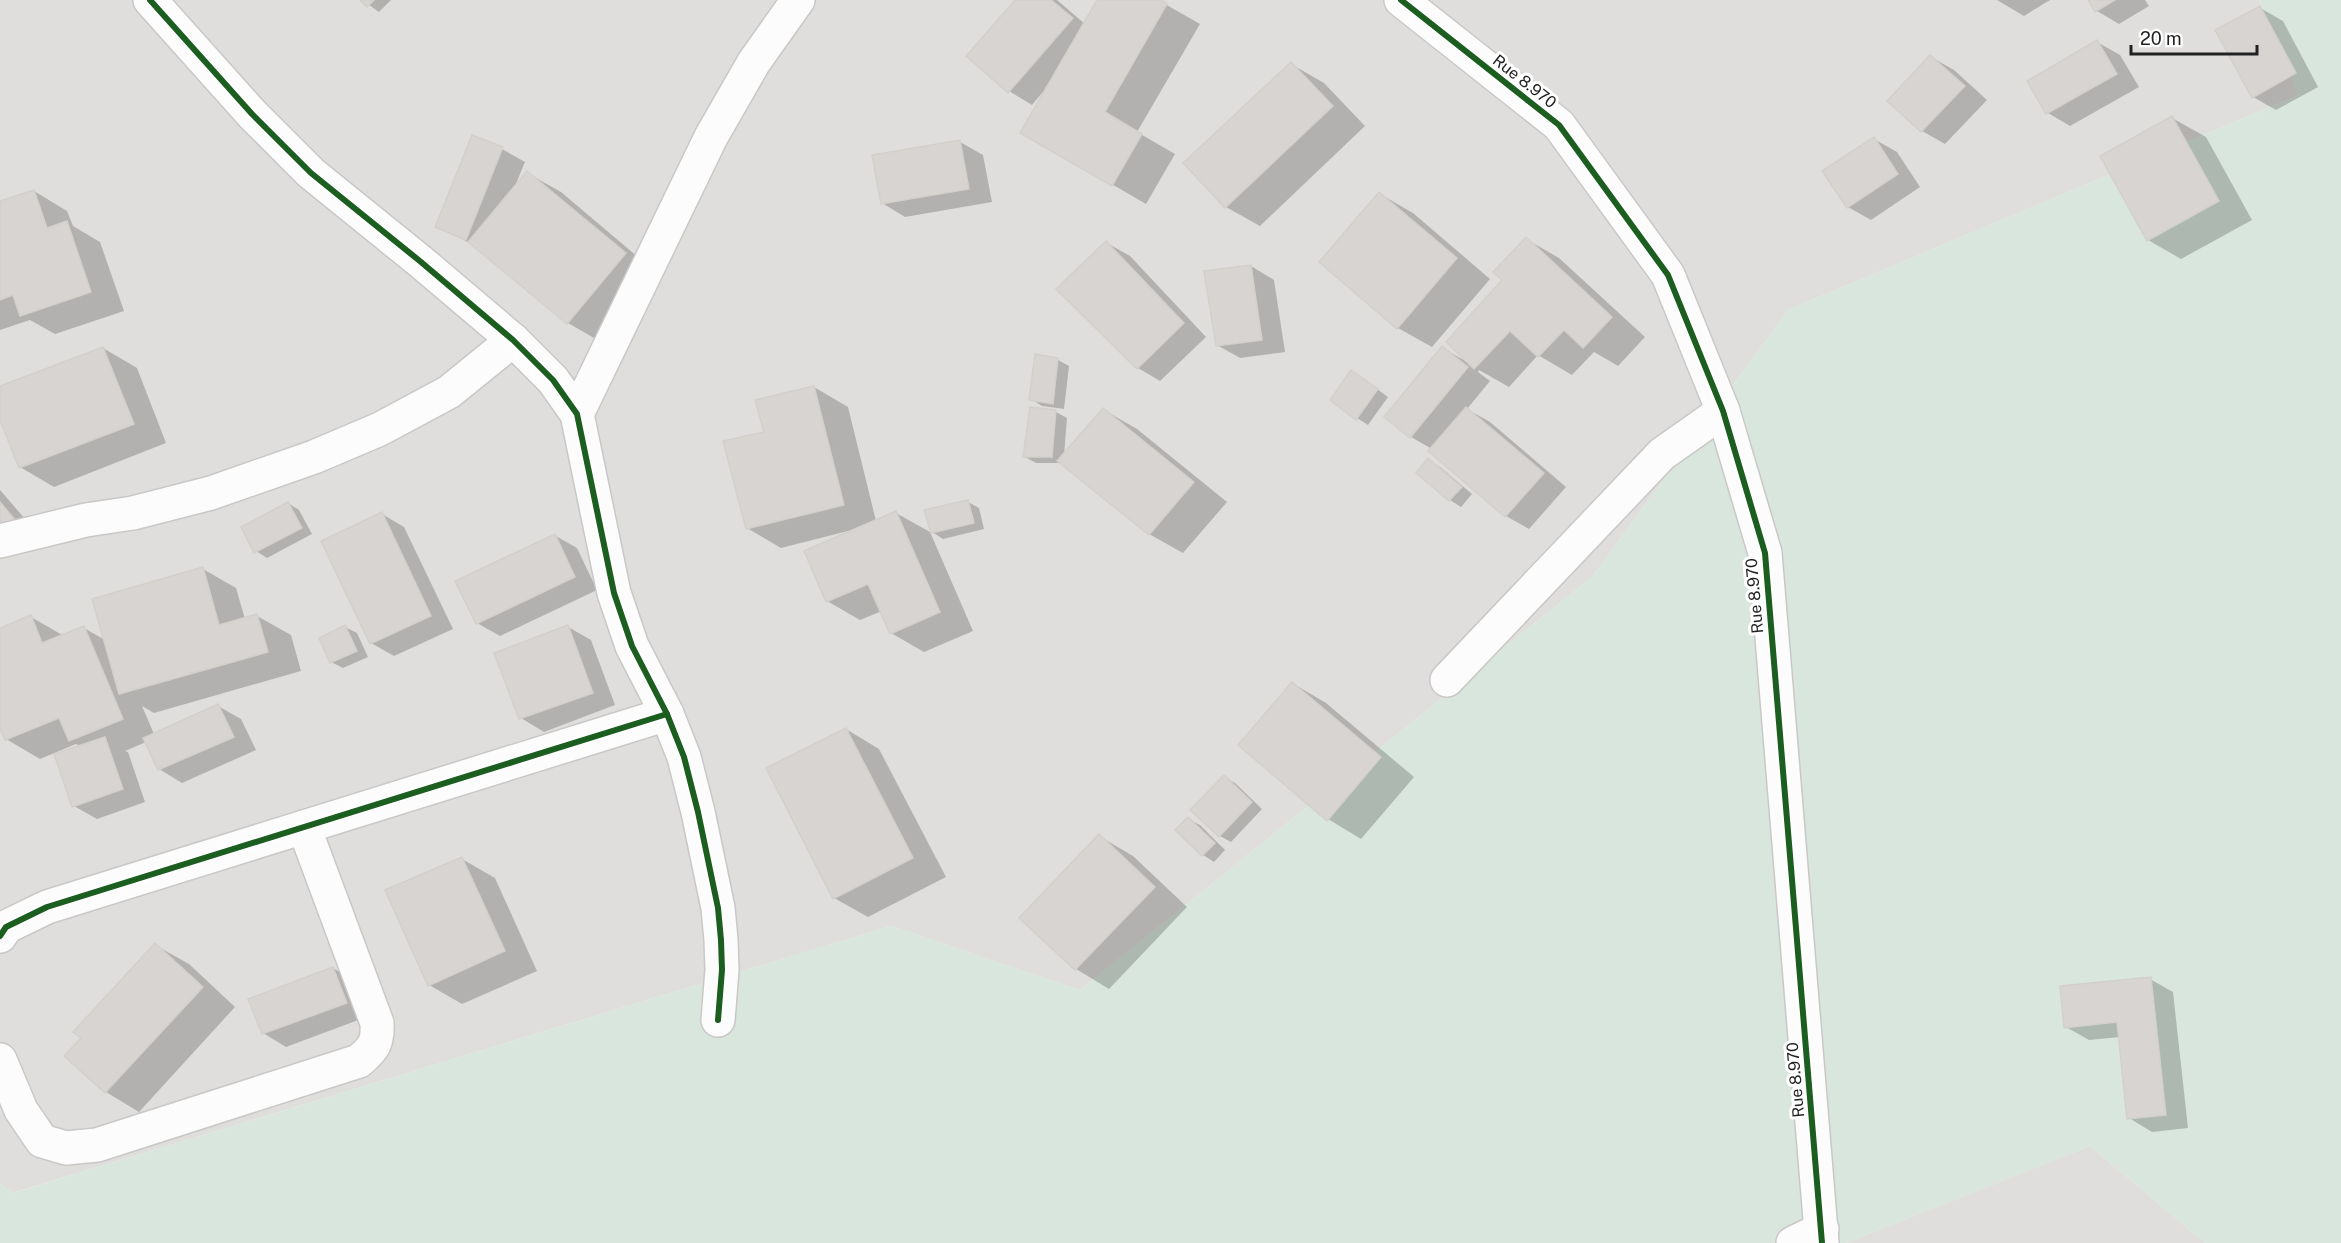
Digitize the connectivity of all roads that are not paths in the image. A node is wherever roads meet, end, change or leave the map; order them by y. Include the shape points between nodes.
1 (150, 0) edge
2 (798, 0) edge
3 (1401, 0) edge
4 (513, 340) junction
5 (1723, 411) junction
6 (577, 414) junction
7 (0, 541) edge
8 (1447, 680) dead end
9 (667, 714) junction
10 (304, 827) junction
11 (0, 936) edge
12 (718, 1020) dead end
13 (0, 1060) edge
14 (1822, 1236) edge
15 (1793, 1243) edge

1 - 4 street via 311,173
2 - 6 street via 754,62 711,136
3 - 5 street, Rue 8.970 via 1559,125 1668,275
4 - 6 street via 552,380
4 - 7 street via 449,392 380,429 314,457 201,496
5 - 8 street via 1662,454
5 - 14 street, Rue 8.970 via 1765,553
6 - 9 street via 614,593 632,646
9 - 10 street
9 - 12 street via 684,757 718,908 722,970
10 - 11 street via 47,907 6,927
10 - 13 street via 376,1023 377,1038 371,1051 359,1061 97,1145 66,1148 42,1141 21,1110
14 - 15 street

